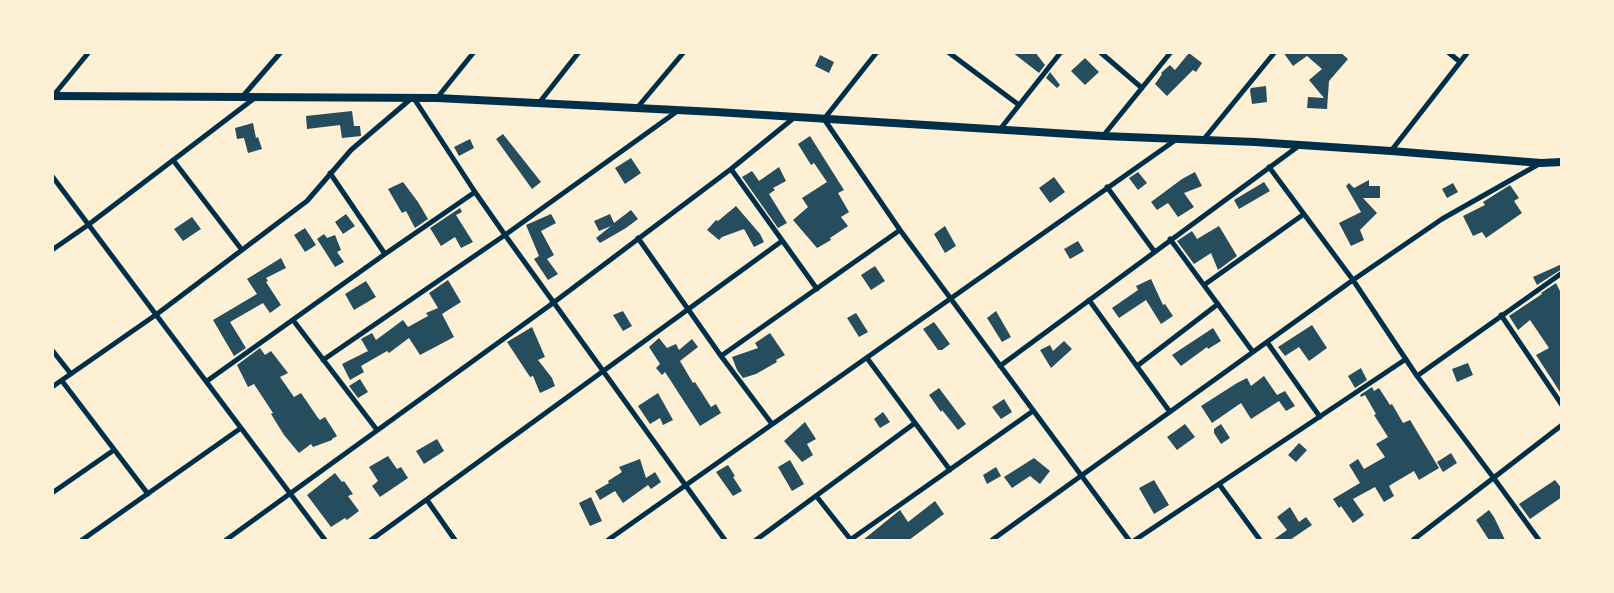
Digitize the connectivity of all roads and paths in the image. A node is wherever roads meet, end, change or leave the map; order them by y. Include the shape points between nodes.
1 (89, 52) edge
2 (281, 52) edge
3 (474, 52) edge
4 (579, 52) edge
5 (684, 52) edge
6 (877, 52) edge
7 (948, 52) edge
8 (1061, 52) edge
9 (1100, 52) edge
10 (1171, 52) edge
11 (1276, 52) edge
12 (1448, 52) edge
13 (1468, 52) edge
14 (1460, 62) junction
15 (1142, 88) junction
16 (53, 96) edge
17 (243, 96) junction
18 (258, 96) junction
19 (413, 97) junction
20 (437, 98) junction
21 (539, 102) junction
22 (1019, 105) junction
23 (637, 108) junction
24 (680, 110) junction
25 (795, 117) junction
26 (824, 120) junction
27 (1001, 128) junction
28 (1103, 136) junction
29 (1177, 139) junction
30 (1204, 139) junction
31 (1300, 145) junction
32 (1390, 150) junction
33 (174, 160) junction
34 (1562, 162) edge
35 (1541, 163) junction
36 (1269, 167) junction
37 (731, 168) junction
38 (330, 173) junction
39 (52, 176) edge
40 (1108, 187) junction
41 (475, 192) junction
42 (1304, 214) junction
43 (88, 225) junction
44 (900, 230) junction
45 (505, 235) junction
46 (638, 238) junction
47 (1170, 239) junction
48 (782, 242) junction
49 (52, 250) edge
50 (242, 250) junction
51 (1154, 252) junction
52 (385, 254) junction
53 (1562, 273) edge
54 (1353, 280) junction
55 (1204, 285) junction
56 (817, 289) junction
57 (950, 298) junction
58 (1088, 300) junction
59 (553, 303) junction
60 (1218, 304) junction
61 (688, 309) junction
62 (157, 314) junction
63 (1501, 315) junction
64 (293, 320) junction
65 (1267, 342) junction
66 (52, 350) edge
67 (1253, 352) junction
68 (721, 356) junction
69 (867, 358) junction
70 (1406, 359) junction
71 (323, 360) junction
72 (1000, 366) junction
73 (1137, 366) junction
74 (603, 372) junction
75 (71, 374) junction
76 (1418, 376) junction
77 (62, 381) junction
78 (206, 381) junction
79 (52, 387) edge
80 (1562, 405) edge
81 (1033, 411) junction
82 (1170, 412) junction
83 (1320, 417) junction
84 (915, 423) junction
85 (772, 424) junction
86 (1562, 425) edge
87 (241, 428) junction
88 (377, 430) junction
89 (114, 450) junction
90 (950, 470) junction
91 (1081, 476) junction
92 (1493, 476) junction
93 (1219, 484) junction
94 (686, 485) junction
95 (52, 493) edge
96 (290, 493) junction
97 (148, 494) junction
98 (817, 497) junction
99 (427, 500) junction
100 (82, 540) edge
101 (226, 540) edge
102 (325, 540) edge
103 (371, 540) edge
104 (455, 540) edge
105 (608, 540) edge
106 (725, 540) edge
107 (756, 540) edge
108 (850, 540) edge
109 (992, 540) edge
110 (1129, 540) edge
111 (1135, 540) edge
112 (1260, 540) edge
113 (1413, 540) edge
114 (1539, 540) edge

1 - 16 street
2 - 17 street
3 - 20 street
4 - 21 street
5 - 23 street
6 - 26 street
7 - 22 street
8 - 22 street
9 - 15 street
10 - 15 street
11 - 30 street
12 - 14 street
13 - 14 street
14 - 32 street
15 - 28 street
16 - 17 street
17 - 18 street
18 - 19 street
18 - 33 street
19 - 20 street
19 - 38 street via 351,150
19 - 41 street
20 - 21 street
21 - 23 street
22 - 27 street
23 - 24 street
24 - 25 street
24 - 45 street
25 - 26 street
25 - 37 street
26 - 27 street
26 - 44 street
27 - 28 street
28 - 29 street
29 - 30 street
29 - 40 street
30 - 31 street
31 - 32 street
31 - 36 street
32 - 35 street
33 - 43 street
33 - 50 street
34 - 35 street
35 - 54 street via 1442,219
36 - 42 street
36 - 47 street
37 - 46 street
37 - 48 street
38 - 50 street via 307,201
38 - 52 street
39 - 43 street
40 - 51 street
40 - 57 street
41 - 45 street
41 - 52 street
42 - 54 street
42 - 55 street
43 - 49 street
43 - 62 street
44 - 56 street
44 - 57 street
45 - 59 street
45 - 71 street
46 - 59 street
46 - 61 street
47 - 51 street
47 - 55 street
48 - 56 street
48 - 61 street
50 - 62 street
51 - 58 street
52 - 64 street
53 - 63 street
54 - 65 street
54 - 70 street
55 - 60 street
56 - 68 street
57 - 69 street
57 - 72 street
58 - 72 street
58 - 73 street
59 - 74 street
59 - 88 street
60 - 67 street
60 - 73 street
61 - 68 street
61 - 74 street
62 - 75 street
62 - 78 street
63 - 76 street
63 - 80 street
64 - 71 street
64 - 78 street
65 - 67 street
65 - 83 street
66 - 75 street
67 - 82 street
68 - 85 street
69 - 84 street
69 - 85 street
70 - 76 street
70 - 83 street
71 - 88 street
72 - 81 street
73 - 82 street
74 - 94 street
74 - 99 street
75 - 77 street
76 - 92 street
77 - 79 street
77 - 89 street
78 - 87 street
81 - 90 street
81 - 91 street
82 - 91 street
83 - 93 street
84 - 90 street
84 - 98 street
85 - 94 street
86 - 92 street
87 - 96 street
87 - 97 street
88 - 96 street
89 - 95 street
89 - 97 street
90 - 108 street
91 - 109 street
91 - 110 street
92 - 113 street
92 - 114 street
93 - 111 street
93 - 112 street
94 - 105 street
94 - 106 street
96 - 101 street
96 - 102 street
97 - 100 street
98 - 107 street
98 - 108 street
99 - 103 street
99 - 104 street

